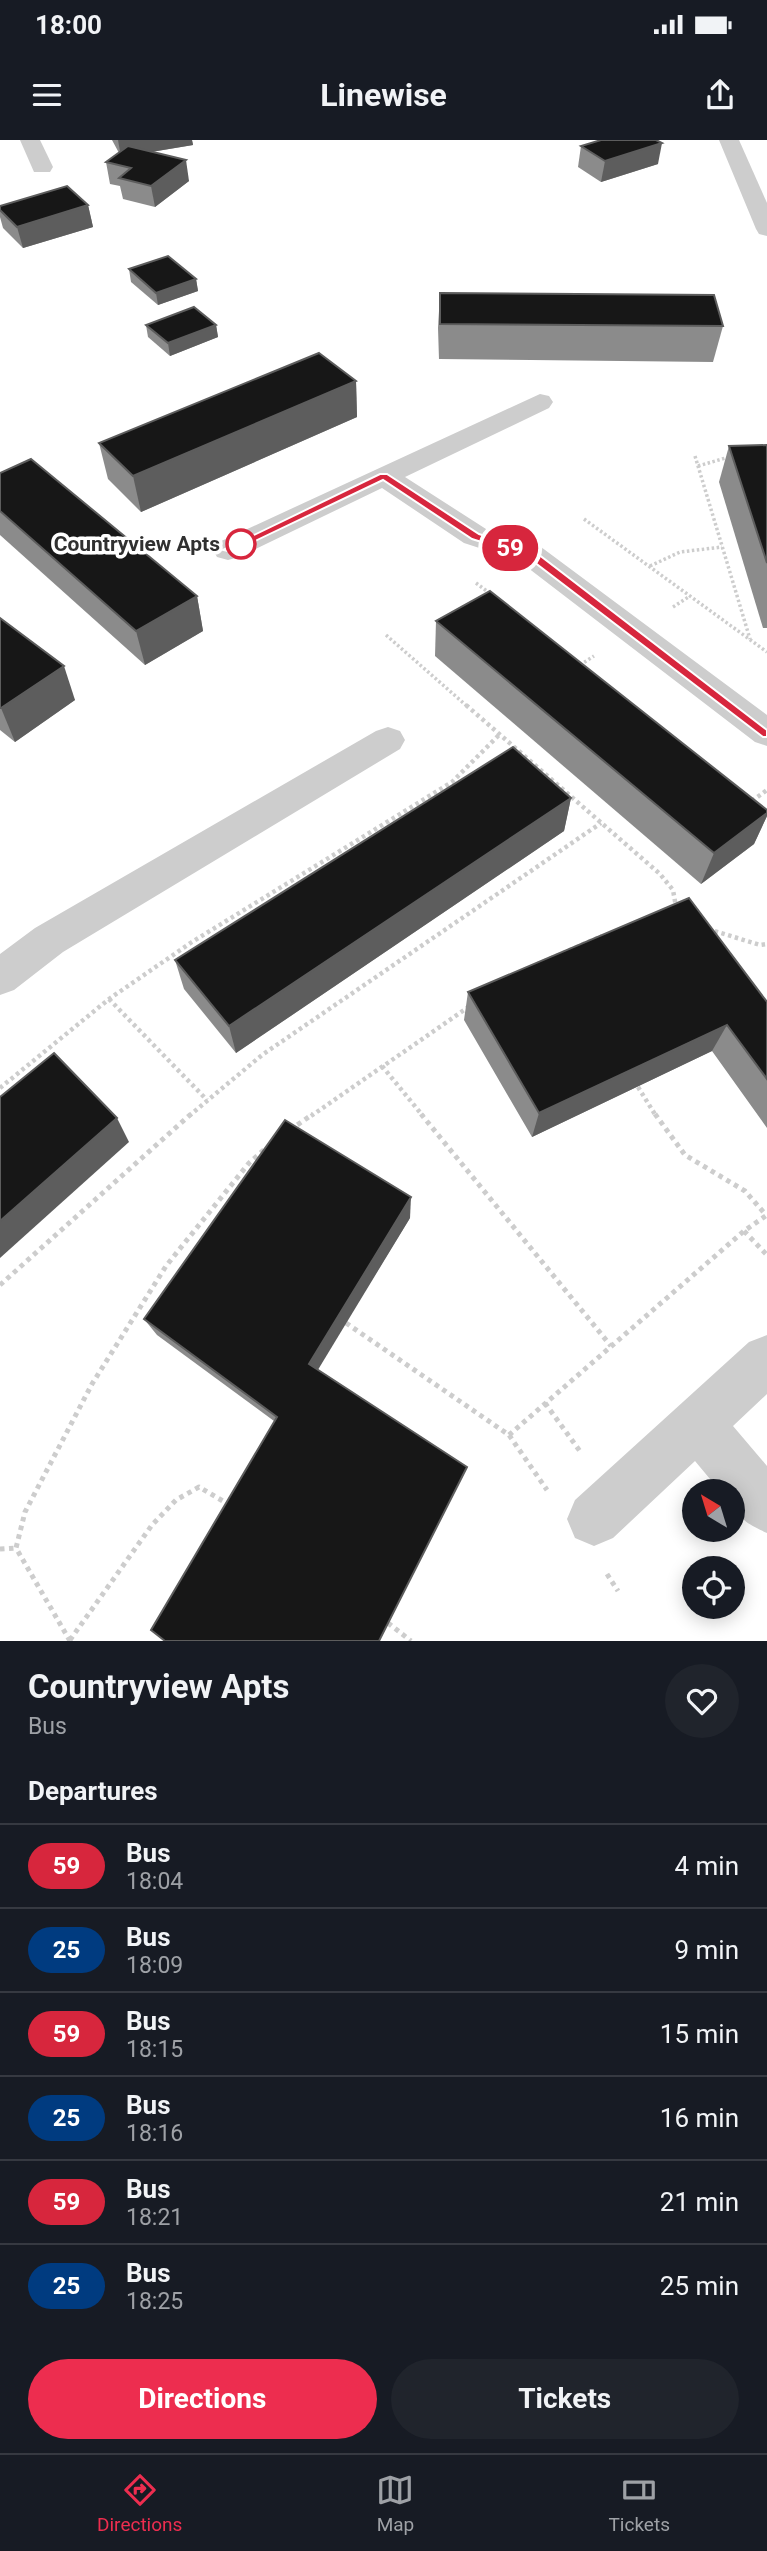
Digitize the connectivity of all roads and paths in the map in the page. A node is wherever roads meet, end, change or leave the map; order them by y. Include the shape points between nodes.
1 (30, 140) edge
2 (729, 140) edge
3 (43, 167) dead end
4 (767, 229) edge
5 (540, 402) dead end
6 (733, 455) edge
7 (695, 456) dead end
8 (698, 466) junction
9 (384, 476) junction
10 (584, 519) dead end
11 (722, 547) junction
12 (228, 550) dead end
13 (650, 566) junction
14 (476, 583) dead end
15 (497, 599) edge
16 (386, 635) dead end
17 (750, 639) junction
18 (767, 652) edge
19 (580, 665) edge
20 (590, 673) edge
21 (767, 733) edge
22 (499, 735) junction
23 (388, 740) dead end
24 (767, 790) edge
25 (759, 807) edge
26 (601, 823) junction
27 (676, 912) edge
28 (703, 927) edge
29 (614, 931) edge
30 (767, 944) edge
31 (519, 973) edge
32 (0, 977) edge
33 (109, 999) junction
34 (473, 1004) edge
35 (382, 1066) junction
36 (638, 1087) edge
37 (0, 1088) edge
38 (207, 1100) junction
39 (287, 1132) edge
40 (277, 1140) edge
41 (767, 1215) edge
42 (744, 1231) junction
43 (767, 1255) edge
44 (0, 1285) edge
45 (346, 1322) edge
46 (611, 1346) junction
47 (767, 1360) edge
48 (698, 1425) junction
49 (509, 1435) junction
50 (767, 1506) edge
51 (235, 1508) edge
52 (575, 1510) joint
53 (16, 1548) junction
54 (0, 1549) edge
55 (603, 1569) dead end
56 (618, 1591) dead end
57 (388, 1623) edge
58 (70, 1641) edge
59 (411, 1641) edge

1 - 3 street
2 - 4 street
5 - 9 street
6 - 8 path
7 - 8 path
8 - 11 path
9 - 12 street
9 - 21 street via 475,536 530,554
10 - 13 path
11 - 13 path via 680,552
11 - 17 path
13 - 17 path
14 - 15 path
16 - 22 path
17 - 18 path
19 - 20 path
22 - 26 path
22 - 33 path via 452,782 191,942
23 - 32 street via 49,940
24 - 25 path via 752,801
26 - 27 path via 660,874 673,890
26 - 38 path via 262,1055
28 - 30 path
29 - 31 path
33 - 37 path
33 - 38 path
34 - 35 path
35 - 39 path
35 - 46 path
36 - 41 path via 685,1155 744,1191
38 - 44 path
40 - 53 path via 249,1163 159,1278 86,1396 25,1512
41 - 42 path
42 - 43 path
42 - 46 path
45 - 49 path
46 - 49 path
47 - 48 street
48 - 50 street
48 - 52 street
49 - 52 path
51 - 58 path via 199,1487 176,1500 152,1525
53 - 54 path
53 - 58 path
55 - 56 path
57 - 59 path

